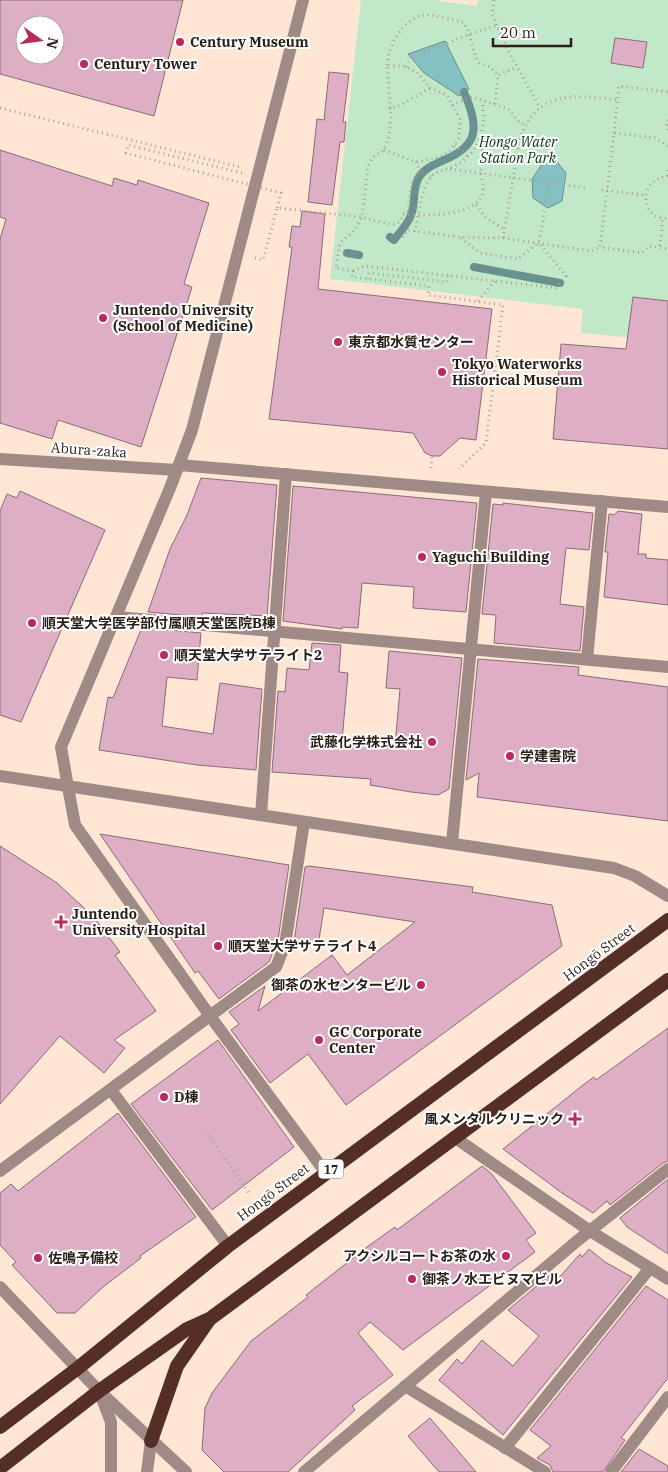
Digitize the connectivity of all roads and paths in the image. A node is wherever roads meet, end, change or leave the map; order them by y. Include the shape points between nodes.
1 (303, 0) edge
2 (494, 0) edge
3 (499, 25) junction
4 (471, 33) junction
5 (387, 65) junction
6 (406, 67) junction
7 (517, 67) junction
8 (498, 75) junction
9 (430, 88) junction
10 (668, 92) edge
11 (618, 100) junction
12 (482, 102) junction
13 (495, 104) junction
14 (452, 105) junction
15 (0, 108) edge
16 (540, 108) junction
17 (390, 109) junction
18 (668, 120) edge
19 (525, 125) junction
20 (668, 130) edge
21 (614, 133) junction
22 (479, 143) junction
23 (455, 145) junction
24 (668, 146) edge
25 (384, 150) junction
26 (468, 157) junction
27 (416, 162) junction
28 (449, 169) junction
29 (668, 169) edge
30 (420, 171) junction
31 (259, 172) junction
32 (242, 173) dead end
33 (481, 174) junction
34 (668, 176) edge
35 (431, 178) junction
36 (513, 178) junction
37 (549, 183) junction
38 (586, 188) dead end
39 (602, 190) dead end
40 (607, 190) junction
41 (646, 195) junction
42 (476, 205) junction
43 (277, 208) junction
44 (407, 214) junction
45 (419, 215) junction
46 (362, 217) junction
47 (663, 218) junction
48 (668, 218) edge
49 (504, 229) junction
50 (416, 232) junction
51 (402, 236) dead end
52 (460, 237) junction
53 (503, 238) junction
54 (539, 243) junction
55 (660, 246) junction
56 (600, 247) junction
57 (668, 248) edge
58 (252, 258) dead end
59 (353, 271) junction
60 (448, 275) junction
61 (368, 279) junction
62 (496, 281) junction
63 (478, 301) junction
64 (0, 459) edge
65 (431, 466) dead end
66 (178, 467) junction
67 (440, 468) dead end
68 (450, 468) dead end
69 (286, 474) junction
70 (486, 492) junction
71 (602, 501) junction
72 (668, 507) edge
73 (117, 617) junction
74 (274, 630) junction
75 (471, 648) junction
76 (587, 659) junction
77 (668, 667) edge
78 (0, 776) edge
79 (68, 787) junction
80 (261, 815) junction
81 (304, 822) junction
82 (452, 843) junction
83 (668, 896) edge
84 (668, 920) edge
85 (668, 980) edge
86 (210, 1016) junction
87 (111, 1090) junction
88 (208, 1134) dead end
89 (454, 1137) junction
90 (668, 1169) edge
91 (0, 1171) edge
92 (326, 1173) junction
93 (249, 1193) dead end
94 (590, 1230) junction
95 (228, 1246) junction
96 (650, 1268) junction
97 (668, 1279) edge
98 (0, 1287) edge
99 (211, 1318) junction
100 (78, 1368) junction
101 (406, 1386) junction
102 (99, 1392) junction
103 (668, 1397) edge
104 (0, 1427) edge
105 (151, 1441) junction
106 (505, 1448) junction
107 (0, 1468) edge
108 (110, 1472) edge
109 (147, 1472) edge
110 (186, 1472) edge
111 (304, 1472) edge
112 (545, 1472) edge
113 (611, 1472) edge

1 - 31 street
2 - 3 path via 492,14
3 - 4 path
3 - 7 path
4 - 5 path via 463,22 425,15 412,20 396,37 387,53
4 - 6 path via 411,57
4 - 8 path via 478,63 490,67
5 - 6 path
5 - 17 path
6 - 9 path via 417,72
7 - 8 path
7 - 16 path
8 - 13 path
9 - 14 path via 447,95
9 - 17 path
10 - 11 path via 619,86
11 - 16 path via 580,95 559,97
11 - 21 path
12 - 13 path
12 - 14 path via 472,97
12 - 22 path via 484,127
13 - 19 path via 508,109 518,122
14 - 23 path via 460,119 459,138
15 - 31 path
16 - 19 path
17 - 25 path via 391,126
18 - 20 path
19 - 36 path
21 - 24 path via 656,138
21 - 40 path
22 - 26 path
22 - 33 path via 484,153
23 - 26 path
23 - 27 path via 439,158
25 - 27 path
25 - 46 path via 373,157 368,166
26 - 28 path
27 - 30 path
28 - 33 path
28 - 35 path
29 - 34 path
30 - 35 path
30 - 44 path via 412,182
31 - 66 street via 192,430
32 - 43 path, bridge via 128,145 126,153 281,193
33 - 36 path
33 - 42 path via 483,192
34 - 41 path via 657,178 650,184
35 - 45 path
36 - 37 path
36 - 49 path
37 - 38 path
37 - 54 path
39 - 40 path
40 - 41 path
40 - 56 path
41 - 47 path via 646,205 652,213
42 - 45 path via 457,212
42 - 49 path via 486,218
43 - 46 path
43 - 58 path via 263,260
44 - 45 path
44 - 46 path via 393,225
45 - 50 path
46 - 59 path via 355,230 340,243 336,268
47 - 48 path
47 - 55 path
49 - 53 path
50 - 51 path via 408,230
50 - 52 path
52 - 53 path
52 - 54 path via 480,254 518,259
53 - 54 path
54 - 56 path via 591,250
54 - 62 path via 566,276 556,288
55 - 56 path via 649,246 642,253
55 - 57 path
59 - 60 path via 366,266
59 - 61 path via 352,277
60 - 61 path via 447,282 369,273
60 - 62 path
61 - 63 path via 429,286 428,295
62 - 63 path
63 - 68 path via 503,305 486,443 459,470
64 - 66 street, Abura-zaka
65 - 67 path
66 - 69 street, Abura-zaka
66 - 73 street
69 - 70 street, Abura-zaka
69 - 74 street
70 - 71 street, Abura-zaka
70 - 75 street
71 - 72 street, Abura-zaka
71 - 76 street
73 - 74 street
73 - 79 street via 61,747
74 - 75 street
74 - 80 street
75 - 76 street
75 - 82 street
76 - 77 street
78 - 79 street
79 - 80 street
79 - 86 street via 75,825
80 - 81 street
81 - 82 street
81 - 86 street via 285,945 276,967
82 - 83 street via 614,868 635,876
84 - 92 highway, Hongō Street / 17
85 - 89 highway
86 - 87 street
86 - 92 street
87 - 91 street
87 - 95 street
88 - 93 path
89 - 94 street
89 - 99 highway
90 - 94 street
92 - 95 highway, Hongō Street / 17
94 - 96 street
94 - 101 street
95 - 100 highway, Hongō Street / 17
96 - 97 street
96 - 106 street
98 - 100 street
99 - 102 highway via 187,1329
99 - 105 highway via 178,1366
100 - 102 street
100 - 104 highway, Hongō Street / 17
101 - 106 street
101 - 111 street
102 - 105 street
102 - 107 highway
102 - 108 street via 111,1422
103 - 113 street
105 - 109 street
105 - 110 street
106 - 112 street

